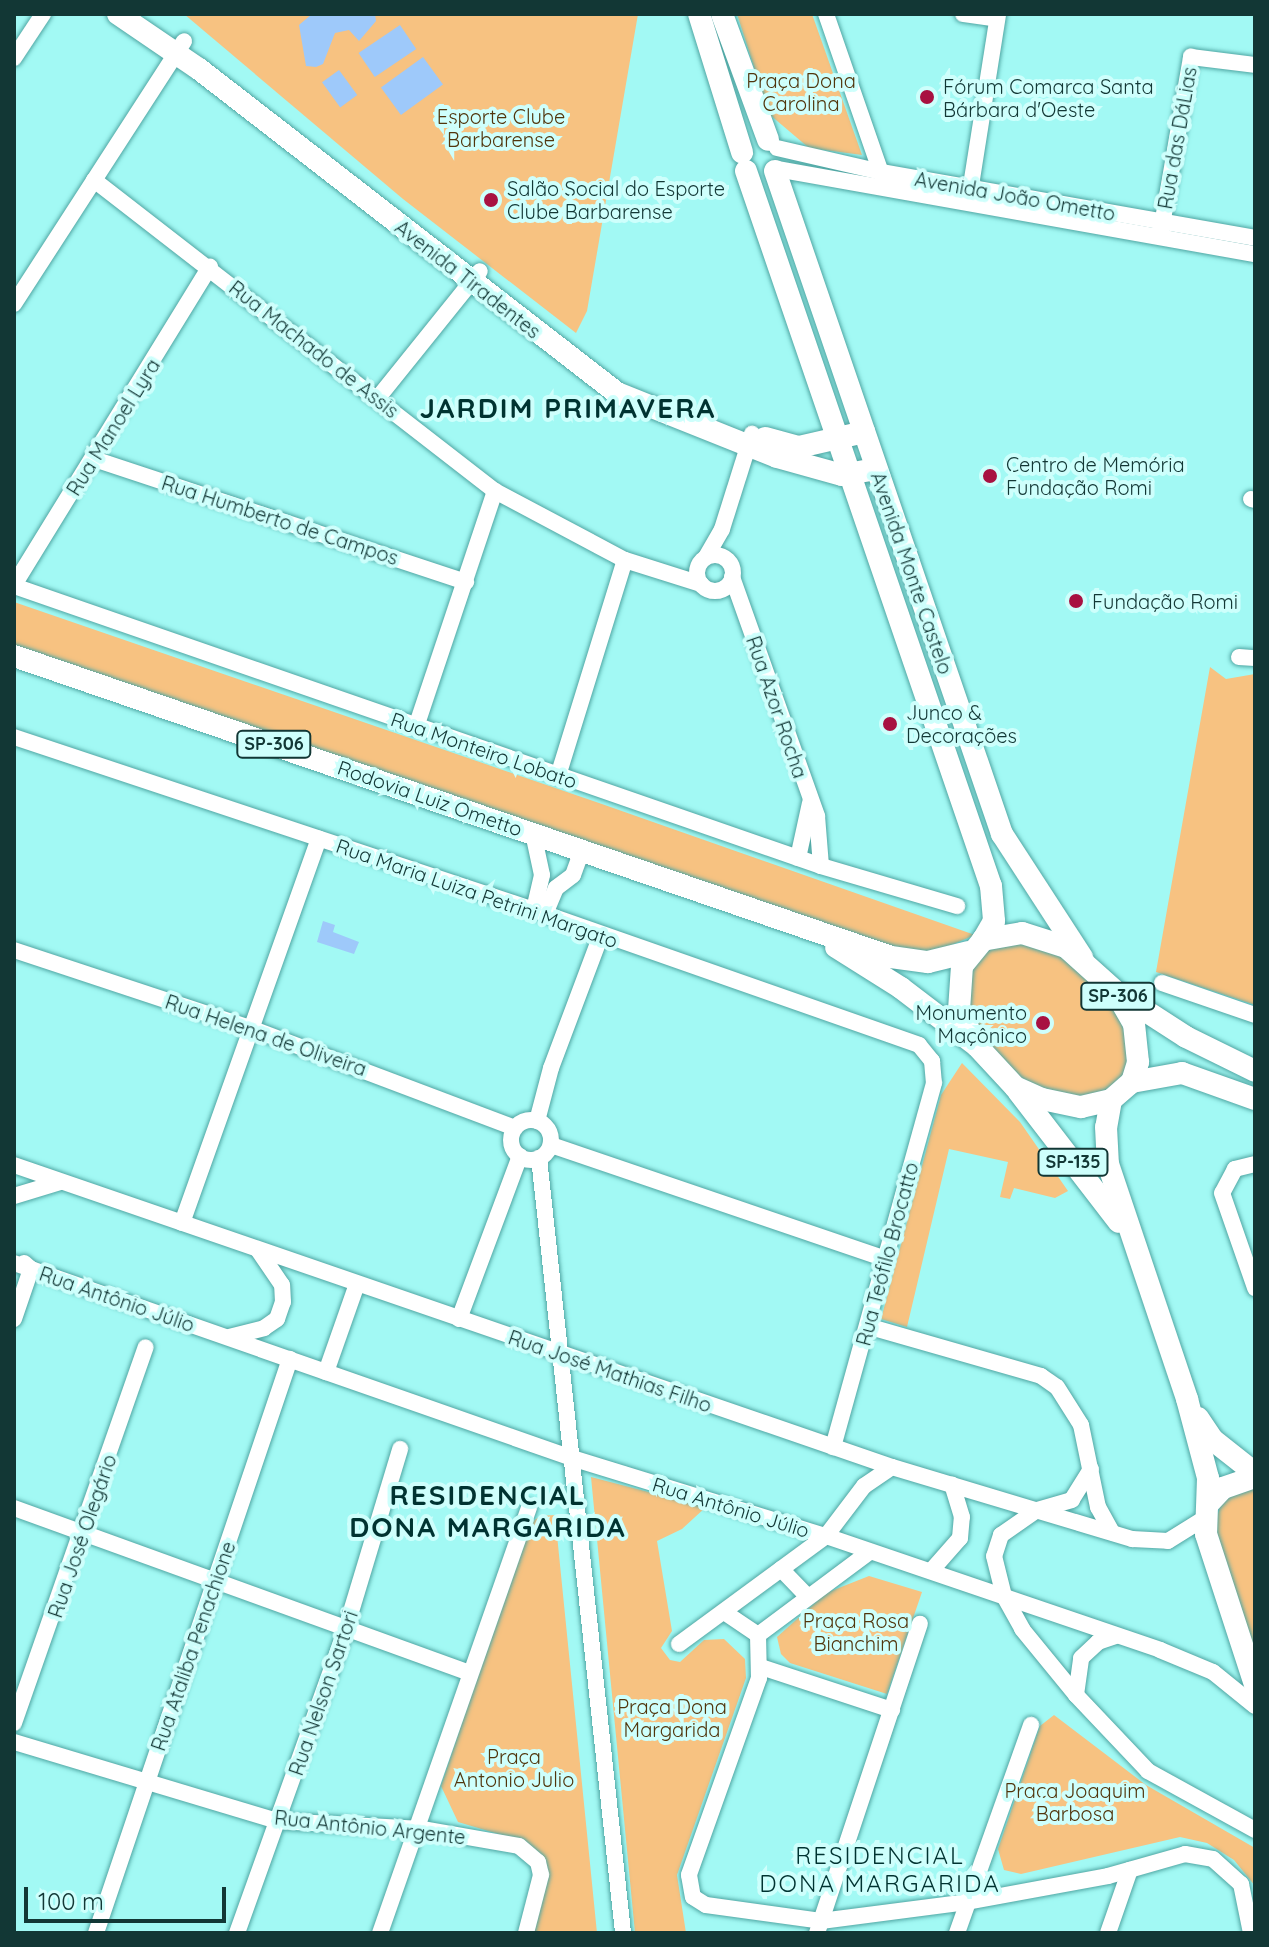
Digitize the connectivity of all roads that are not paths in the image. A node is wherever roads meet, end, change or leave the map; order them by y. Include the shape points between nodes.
1 (43, 14) edge
2 (118, 14) edge
3 (148, 14) edge
4 (699, 14) edge
5 (722, 14) edge
6 (826, 14) edge
7 (963, 14) edge
8 (998, 17) edge
9 (180, 47) junction
10 (14, 58) edge
11 (1255, 65) edge
12 (774, 157) junction
13 (744, 161) junction
14 (94, 180) junction
15 (883, 180) junction
16 (969, 195) junction
17 (1161, 229) junction
18 (1255, 238) edge
19 (1255, 254) edge
20 (210, 267) junction
21 (475, 276) junction
22 (14, 304) edge
23 (377, 399) junction
24 (864, 432) junction
25 (841, 437) junction
26 (750, 441) junction
27 (94, 459) junction
28 (815, 468) junction
29 (876, 469) junction
30 (854, 476) junction
31 (495, 491) junction
32 (864, 505) junction
33 (625, 560) junction
34 (709, 571) junction
35 (466, 582) junction
36 (14, 586) edge
37 (743, 612) junction
38 (14, 656) edge
39 (416, 727) junction
40 (14, 737) edge
41 (558, 776) junction
42 (810, 801) junction
43 (533, 833) junction
44 (1002, 834) junction
45 (319, 839) junction
46 (978, 845) junction
47 (582, 850) junction
48 (798, 858) junction
49 (821, 866) junction
50 (957, 906) dead end
51 (540, 912) junction
52 (801, 926) junction
53 (601, 935) junction
54 (976, 946) junction
55 (14, 950) edge
56 (1082, 957) junction
57 (1162, 983) dead end
58 (1115, 991) junction
59 (1255, 1015) edge
60 (253, 1029) junction
61 (977, 1046) junction
62 (932, 1061) joint
63 (1255, 1071) edge
64 (1132, 1082) junction
65 (1015, 1087) junction
66 (1255, 1099) edge
67 (1111, 1100) junction
68 (537, 1121) junction
69 (515, 1128) junction
70 (551, 1145) junction
71 (520, 1156) junction
72 (539, 1158) junction
73 (1255, 1164) edge
74 (14, 1165) edge
75 (61, 1181) junction
76 (14, 1196) edge
77 (182, 1223) junction
78 (1130, 1238) junction
79 (257, 1249) junction
80 (14, 1254) edge
81 (885, 1259) junction
82 (14, 1263) edge
83 (31, 1269) junction
84 (357, 1284) junction
85 (1255, 1288) edge
86 (14, 1319) edge
87 (459, 1319) junction
88 (867, 1326) junction
89 (228, 1337) junction
90 (146, 1347) dead end
91 (563, 1355) junction
92 (290, 1359) junction
93 (326, 1372) junction
94 (1187, 1399) junction
95 (833, 1447) junction
96 (400, 1449) dead end
97 (575, 1459) junction
98 (892, 1467) junction
99 (1091, 1469) junction
100 (1255, 1475) edge
101 (952, 1485) junction
102 (529, 1507) dead end
103 (14, 1508) edge
104 (1037, 1510) junction
105 (1207, 1511) junction
106 (1112, 1532) junction
107 (85, 1534) junction
108 (826, 1536) junction
109 (868, 1553) junction
110 (781, 1569) junction
111 (931, 1571) junction
112 (216, 1582) junction
113 (807, 1596) junction
114 (1004, 1596) junction
115 (724, 1612) junction
116 (920, 1624) dead end
117 (347, 1625) junction
118 (758, 1635) junction
119 (1115, 1636) junction
120 (679, 1644) dead end
121 (761, 1667) junction
122 (469, 1673) junction
123 (1255, 1685) edge
124 (1076, 1695) junction
125 (1255, 1706) edge
126 (892, 1710) junction
127 (14, 1723) edge
128 (1031, 1725) dead end
129 (14, 1742) edge
130 (146, 1785) junction
131 (278, 1821) junction
132 (414, 1828) junction
133 (1255, 1830) edge
134 (1130, 1870) junction
135 (967, 1902) junction
136 (819, 1927) edge
137 (96, 1933) edge
138 (237, 1933) edge
139 (380, 1933) edge
140 (526, 1933) edge
141 (623, 1933) edge
142 (957, 1933) edge
143 (1108, 1933) edge
144 (1251, 1933) edge

1 - 10 street
2 - 9 main road, Avenida Tiradentes
3 - 9 main road, Avenida Tiradentes
4 - 13 main road, Avenida Monte Castelo
5 - 12 main road, Avenida Monte Castelo
6 - 15 street
7 - 8 street
8 - 16 street
9 - 14 street
9 - 21 main road, Avenida Tiradentes
11 - 17 street, Rua das DáLias via 1191,57
12 - 13 main road via 763,178
12 - 13 main road via 755,139
12 - 15 street, Avenida João Ometto
12 - 24 main road, Avenida Monte Castelo
13 - 25 main road, Avenida Monte Castelo
14 - 20 street, Rua Machado de Assis
14 - 22 street
15 - 16 street, Avenida João Ometto
16 - 17 street, Avenida João Ometto
17 - 18 street, Avenida João Ometto
17 - 19 street, Avenida João Ometto
20 - 23 street, Rua Machado de Assis
20 - 27 street, Rua Manoel Lyra
21 - 23 street
21 - 26 main road, Avenida Tiradentes via 617,393
23 - 31 street, Rua Machado de Assis
24 - 25 main road, Avenida Tiradentes
24 - 29 main road, Avenida Monte Castelo
25 - 26 main road, Avenida Tiradentes via 799,447
25 - 30 main road, Avenida Monte Castelo
26 - 28 main road, Avenida Tiradentes
26 - 34 street
27 - 35 street, Rua Humberto de Campos
27 - 36 street, Rua Manoel Lyra
28 - 30 main road, Avenida Tiradentes
28 - 32 main road
29 - 30 main road
29 - 44 main road, Avenida Monte Castelo
30 - 32 main road, Avenida Monte Castelo
31 - 33 street, Rua Machado de Assis
31 - 35 street
32 - 46 main road, Avenida Monte Castelo
33 - 34 street, Rua Machado de Assis via 666,573
33 - 41 street
34 - 37 street, Rua Azor Rocha
34 - 37 street, Rua Azor Rocha via 732,577
35 - 39 street
36 - 39 street, Rua Monteiro Lobato
37 - 42 street, Rua Azor Rocha
38 - 43 main road, Rodovia Luiz Ometto / SP-306
39 - 41 street, Rua Monteiro Lobato
40 - 45 street, Rua Maria Luiza Petrini Margato
41 - 48 street, Rua Monteiro Lobato
42 - 48 street, Rua Azor Rocha
42 - 49 street, Rua Azor Rocha via 823,838
43 - 47 main road, Rodovia Luiz Ometto / SP-306
43 - 51 street via 542,875
44 - 46 main road via 997,851
44 - 56 main road, Avenida Monte Castelo
45 - 51 street, Rua Maria Luiza Petrini Margato
45 - 60 street
46 - 54 main road, Avenida Monte Castelo via 994,901 994,921
47 - 51 street via 573,875 556,888
47 - 52 main road, Rodovia Luiz Ometto / SP-306
48 - 49 street, Rua Monteiro Lobato
49 - 50 street, Rua Monteiro Lobato
51 - 53 street, Rua Maria Luiza Petrini Margato
52 - 54 main road, Rodovia Luiz Ometto / SP-306 via 911,962
52 - 61 main road, Rodovia Luiz Ometto / SP-306 via 901,988
53 - 62 street, Rua Maria Luiza Petrini Margato via 900,1036 919,1045
53 - 68 street
54 - 56 main road, SP-306 via 1012,933 1033,935
54 - 61 main road, SP-306 via 957,995
55 - 60 street, Rua Helena de Oliveira
56 - 58 main road, SP-306
57 - 59 street
58 - 63 main road, SP-306 via 1186,1037
58 - 64 main road, SP-306 via 1137,1035
60 - 69 street, Rua Helena de Oliveira
60 - 77 street
61 - 65 main road, SP-306
62 - 81 street, Rua Teófilo Brocatto via 934,1083
64 - 66 main road via 1182,1073
64 - 67 main road
65 - 67 main road, SP-306 via 1068,1106
65 - 78 main road, SP-135
67 - 78 main road, SP-135 via 1105,1145
68 - 69 street
68 - 70 street via 550,1133
69 - 71 street via 511,1140
70 - 72 street
70 - 81 street
71 - 72 street
71 - 87 street
72 - 91 street
73 - 85 street via 1228,1176 1223,1206
74 - 75 street, Rua José Mathias Filho
75 - 76 street
75 - 77 street, Rua José Mathias Filho
77 - 79 street, Rua José Mathias Filho
78 - 94 main road, SP-135
79 - 84 street, Rua José Mathias Filho
79 - 89 street via 282,1285 283,1302 277,1319 264,1328
80 - 83 street
81 - 88 street, Rua Teófilo Brocatto
82 - 83 street, Rua Antônio Júlio
83 - 86 street
83 - 89 street, Rua Antônio Júlio
84 - 87 street, Rua José Mathias Filho
84 - 93 street
87 - 91 street, Rua José Mathias Filho
88 - 95 street, Rua Teófilo Brocatto
88 - 99 street via 1041,1376 1068,1401 1081,1425
89 - 92 street, Rua Antônio Júlio
90 - 107 street, Rua José Olegário
91 - 95 street, Rua José Mathias Filho
91 - 97 street
92 - 93 street, Rua Antônio Júlio
92 - 112 street, Rua Ataliba Penachione
93 - 97 street, Rua Antônio Júlio
94 - 100 main road, SP-135 via 1213,1440
94 - 105 main road, SP-135 via 1208,1478
95 - 98 street, Rua José Mathias Filho
96 - 117 street, Rua Nelson Sartori
97 - 108 street, Rua Antônio Júlio
97 - 141 street
98 - 101 street, Rua José Mathias Filho
98 - 108 street via 864,1486
99 - 104 street via 1072,1500
99 - 106 street via 1098,1507
100 - 105 main road via 1223,1488
101 - 104 street, Rua José Mathias Filho
101 - 111 street via 961,1507 960,1538
102 - 122 street
103 - 107 street
104 - 106 street, Rua José Mathias Filho
104 - 114 street via 1011,1524 996,1545 995,1568
105 - 106 street, Rua José Mathias Filho via 1168,1541 1150,1543
105 - 123 main road, SP-135 via 1210,1548
107 - 112 street
107 - 127 street, Rua José Olegário
108 - 109 street, Rua Antônio Júlio
108 - 110 street
109 - 111 street, Rua Antônio Júlio
109 - 113 street
110 - 113 street
110 - 115 street
111 - 114 street, Rua Antônio Júlio
112 - 117 street
112 - 130 street, Rua Ataliba Penachione
113 - 118 street
114 - 119 street, Rua Antônio Júlio
114 - 124 street via 1022,1629
115 - 118 street
115 - 120 street
116 - 126 street
117 - 122 street
117 - 131 street, Rua Nelson Sartori
118 - 121 street
119 - 124 street via 1098,1642 1081,1658
119 - 125 street, Rua Antônio Júlio via 1213,1672
121 - 126 street
121 - 136 street via 689,1875 693,1897 706,1905
122 - 132 street
124 - 133 street via 1148,1771
126 - 136 street
128 - 135 street
129 - 130 street, Rua Antônio Argente
130 - 131 street, Rua Antônio Argente
130 - 137 street, Rua Ataliba Penachione
131 - 132 street, Rua Antônio Argente
131 - 138 street, Rua Nelson Sartori
132 - 139 street
132 - 140 street, Rua Antônio Argente via 519,1846 538,1862 538,1895
134 - 135 street
134 - 143 street
134 - 144 street via 1185,1854 1213,1859 1241,1884
135 - 136 street
135 - 142 street

